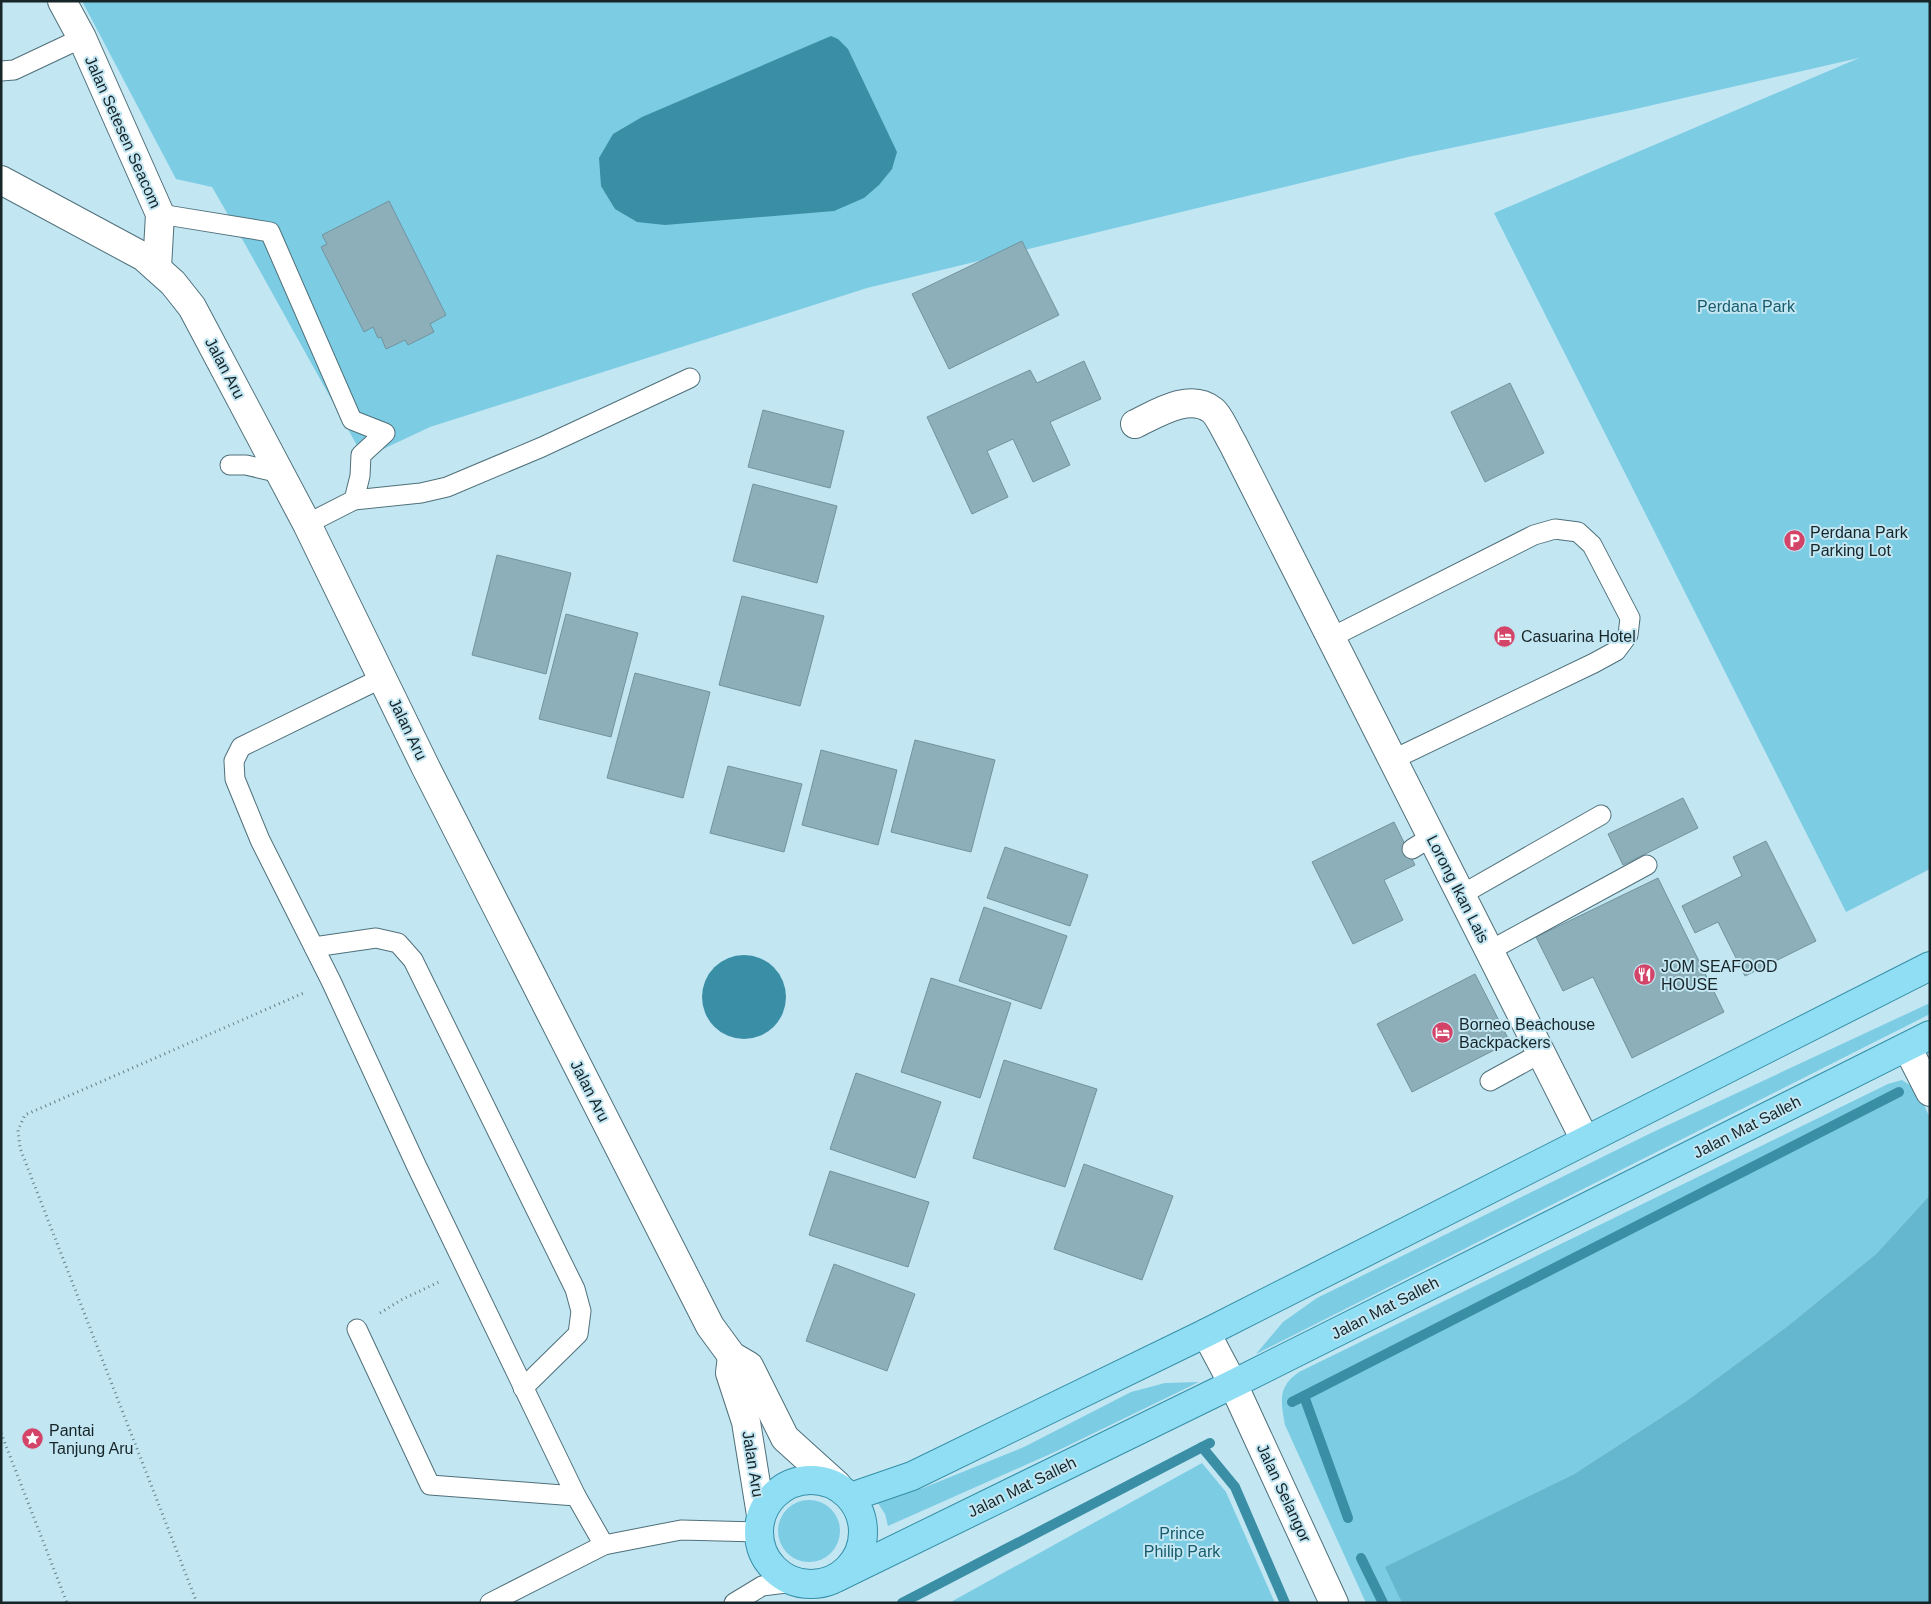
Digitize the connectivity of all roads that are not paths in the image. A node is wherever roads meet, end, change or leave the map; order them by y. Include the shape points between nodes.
1 (62, 1) edge
2 (82, 38) junction
3 (1, 71) edge
4 (1, 180) edge
5 (160, 214) junction
6 (157, 268) junction
7 (690, 378) dead end
8 (1135, 424) dead end
9 (230, 465) dead end
10 (280, 473) junction
11 (354, 500) junction
12 (307, 524) junction
13 (1330, 638) junction
14 (382, 678) junction
15 (1392, 760) junction
16 (1601, 815) dead end
17 (1647, 865) dead end
18 (1460, 895) junction
19 (314, 947) junction
20 (1489, 951) junction
21 (1930, 966) edge
22 (1918, 1041) edge
23 (1541, 1053) junction
24 (1490, 1081) dead end
25 (1930, 1092) edge
26 (1585, 1140) junction
27 (356, 1329) dead end
28 (1206, 1333) junction
29 (732, 1356) junction
30 (1233, 1384) junction
31 (523, 1388) junction
32 (844, 1491) junction
33 (576, 1496) junction
34 (759, 1524) junction
35 (604, 1545) junction
36 (838, 1577) junction
37 (794, 1582) junction
38 (490, 1603) edge
39 (734, 1603) edge
40 (1334, 1603) edge

1 - 2 street, Jalan Setesen Seacom
2 - 3 lane via 14,70
2 - 5 street, Jalan Setesen Seacom
4 - 6 street, Jalan Aru via 144,257
5 - 6 street, Jalan Setesen Seacom
5 - 11 lane via 270,232 352,420 385,433 361,455
6 - 10 street, Jalan Aru via 192,307
7 - 11 lane via 447,487
8 - 13 street, Lorong Ikan Lais via 1178,405 1196,403 1213,410
9 - 10 lane via 246,465
10 - 12 street, Jalan Aru
11 - 12 lane
12 - 14 street, Jalan Aru
13 - 15 street, Lorong Ikan Lais
13 - 15 lane via 1534,535 1555,529 1578,532 1592,545 1630,618 1628,635 1616,651
14 - 19 lane via 241,747 234,762 235,779 254,824
14 - 29 street, Jalan Aru via 710,1326
15 - 18 street, Lorong Ikan Lais via 1422,843
16 - 18 lane
17 - 20 lane
18 - 20 street, Lorong Ikan Lais
19 - 31 lane
19 - 31 lane via 376,938 398,943 413,960 575,1289 581,1311 578,1334
20 - 23 street, Lorong Ikan Lais
21 - 26 main road
22 - 25 street
22 - 30 main road, Jalan Mat Salleh
23 - 24 lane
23 - 26 street, Lorong Ikan Lais
26 - 28 main road
27 - 33 lane via 430,1485
28 - 30 street, Jalan Selangor
28 - 32 main road via 912,1476
29 - 32 street, Jalan Aru via 749,1366 785,1438
29 - 34 street, Jalan Aru via 730,1373 746,1422
30 - 36 main road, Jalan Mat Salleh
30 - 40 street, Jalan Selangor
31 - 33 lane
32 - 34 main road via 819,1480 801,1480 770,1498
32 - 36 main road via 860,1510 863,1540 859,1555
33 - 35 lane
34 - 35 lane via 680,1530
34 - 37 main road via 761,1548 768,1563
35 - 38 lane
36 - 37 main road via 824,1583
37 - 39 lane via 762,1586

